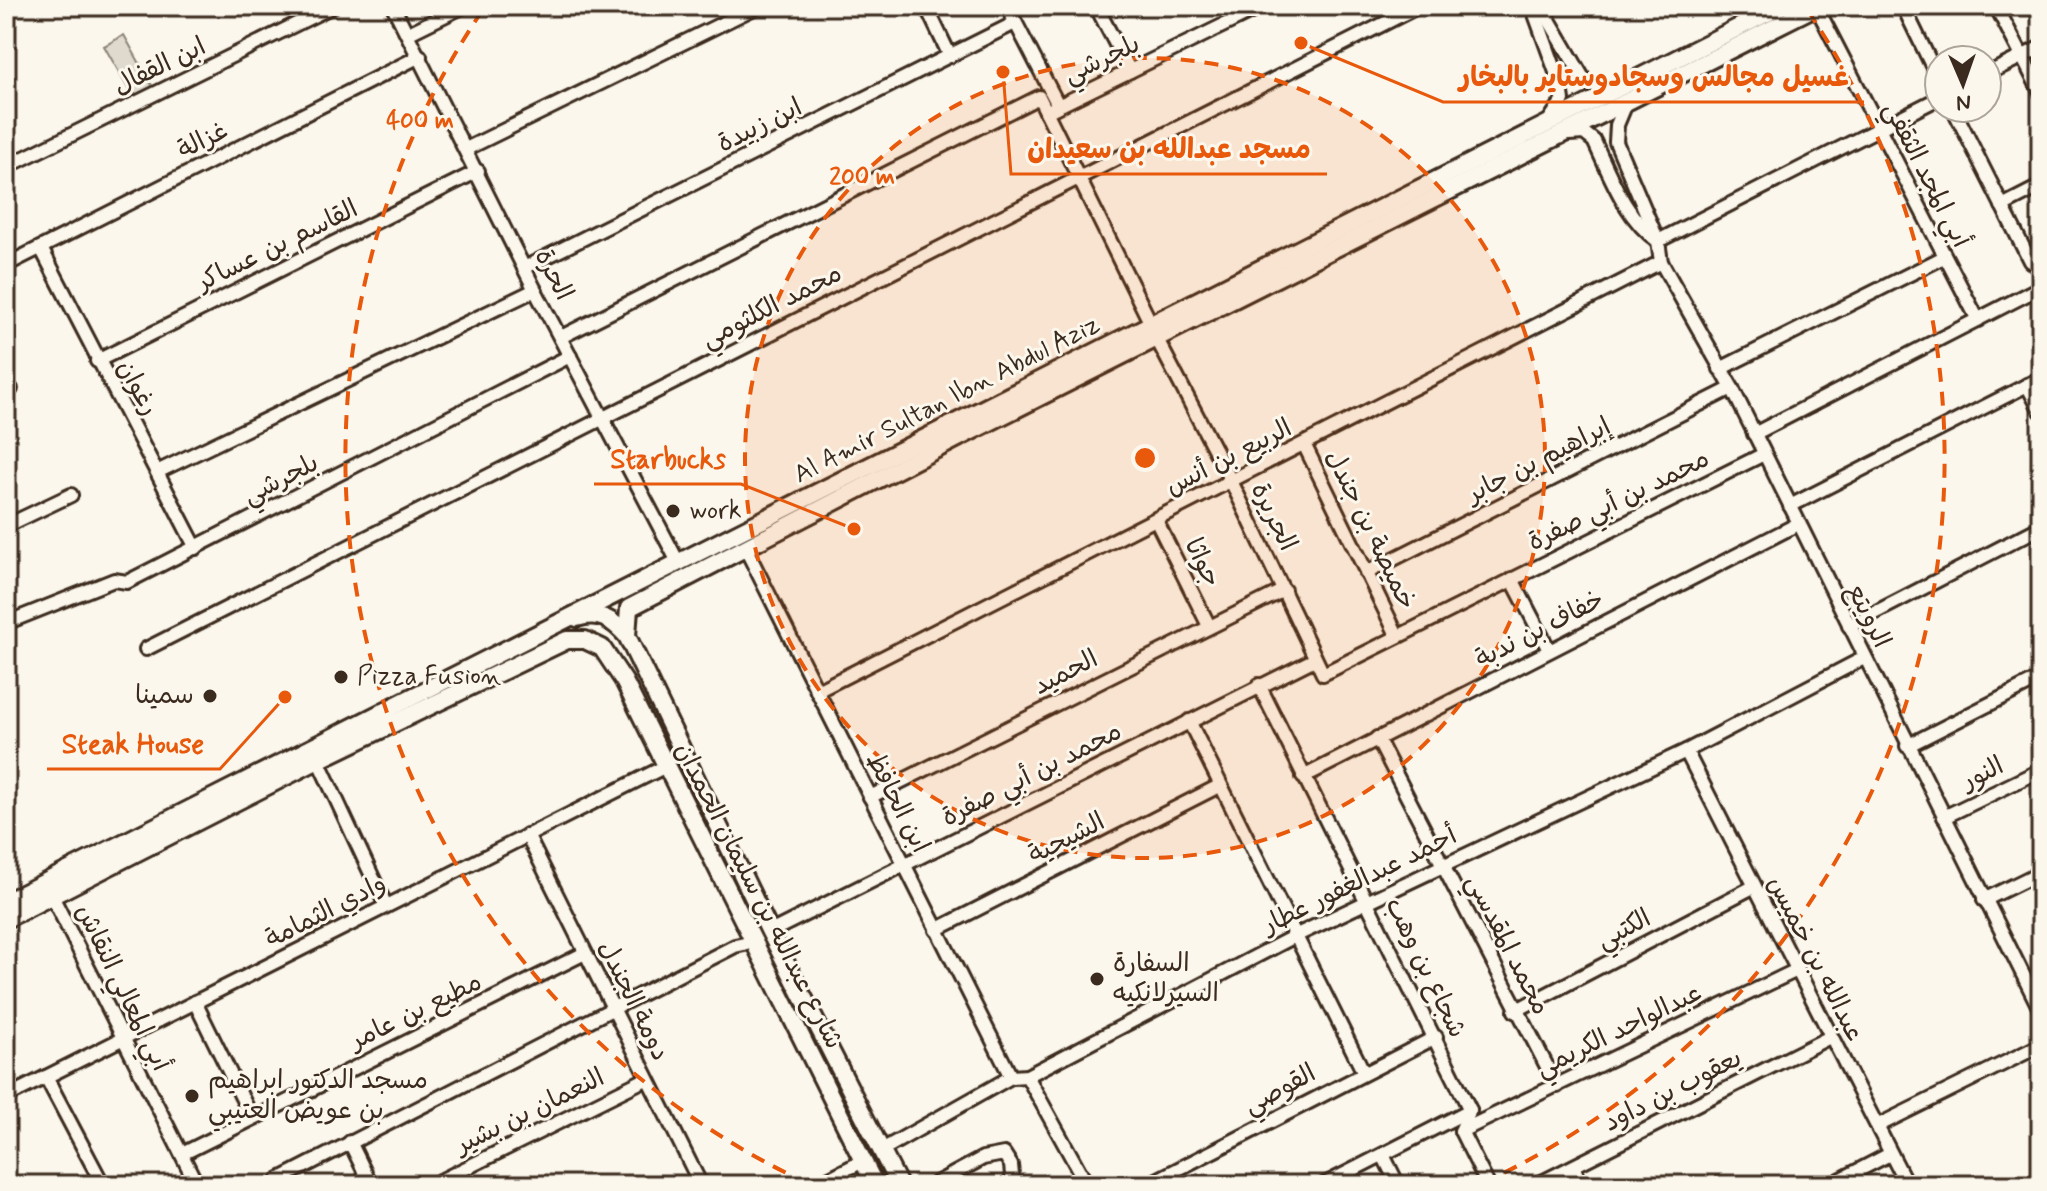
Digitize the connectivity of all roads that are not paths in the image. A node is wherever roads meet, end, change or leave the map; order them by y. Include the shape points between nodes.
1 (333, 6) edge
2 (393, 6) edge
3 (464, 6) edge
4 (758, 6) edge
5 (926, 6) edge
6 (1007, 6) edge
7 (1096, 6) edge
8 (1263, 6) edge
9 (1419, 6) edge
10 (1532, 6) edge
11 (1541, 6) edge
12 (1781, 6) edge
13 (1816, 6) edge
14 (1903, 6) edge
15 (1996, 6) edge
16 (1015, 23) junction
17 (409, 33) junction
18 (1923, 47) edge
19 (2041, 47) edge
20 (420, 56) junction
21 (950, 56) junction
22 (2022, 56) junction
23 (2003, 66) edge
24 (1130, 71) junction
25 (2041, 93) edge
26 (1620, 95) junction
27 (1039, 97) joint
28 (1058, 105) junction
29 (1923, 106) edge
30 (1046, 112) junction
31 (1547, 124) junction
32 (1961, 124) edge
33 (1878, 130) junction
34 (1563, 134) junction
35 (466, 149) junction
36 (6, 167) edge
37 (478, 171) junction
38 (1078, 177) junction
39 (2041, 186) edge
40 (2002, 206) junction
41 (1658, 241) junction
42 (41, 248) junction
43 (1944, 257) junction
44 (1661, 262) junction
45 (6, 265) edge
46 (2041, 267) edge
47 (524, 268) junction
48 (2041, 287) edge
49 (535, 290) junction
50 (1978, 320) junction
51 (1154, 332) junction
52 (561, 337) junction
53 (570, 356) junction
54 (97, 361) junction
55 (1720, 369) junction
56 (2041, 378) edge
57 (2027, 385) junction
58 (1732, 388) junction
59 (2041, 411) edge
60 (604, 417) junction
61 (1754, 434) junction
62 (1304, 444) junction
63 (1764, 454) junction
64 (159, 471) junction
65 (1232, 483) junction
66 (71, 495) dead end
67 (1790, 506) junction
68 (1156, 520) junction
69 (1798, 524) junction
70 (6, 526) edge
71 (2041, 527) edge
72 (745, 547) junction
73 (196, 548) junction
74 (678, 562) junction
75 (1366, 573) junction
76 (1512, 579) junction
77 (1284, 590) junction
78 (617, 593) junction
79 (629, 608) junction
80 (604, 619) junction
81 (6, 623) edge
82 (1209, 626) junction
83 (1849, 626) junction
84 (545, 628) junction
85 (1397, 635) junction
86 (627, 636) junction
87 (567, 640) junction
88 (146, 649) dead end
89 (1549, 650) junction
90 (609, 653) junction
91 (1864, 658) junction
92 (1315, 659) junction
93 (1323, 674) joint
94 (2041, 678) edge
95 (1259, 685) junction
96 (817, 691) junction
97 (1189, 721) junction
98 (1377, 738) junction
99 (1907, 746) junction
100 (1686, 751) junction
101 (318, 760) junction
102 (666, 766) junction
103 (2041, 770) edge
104 (1303, 777) junction
105 (1219, 786) junction
106 (870, 797) junction
107 (1944, 817) junction
108 (527, 835) junction
109 (903, 864) junction
110 (1442, 865) junction
111 (2041, 872) edge
112 (1753, 887) junction
113 (52, 896) junction
114 (1984, 900) junction
115 (6, 902) edge
116 (1368, 902) junction
117 (386, 906) junction
118 (6, 919) edge
119 (936, 930) junction
120 (770, 932) junction
121 (1297, 935) junction
122 (753, 942) junction
123 (585, 953) junction
124 (1795, 971) junction
125 (195, 1002) junction
126 (613, 1009) junction
127 (1515, 1011) junction
128 (2041, 1011) edge
129 (1436, 1037) junction
130 (1830, 1037) junction
131 (122, 1039) junction
132 (2041, 1045) edge
133 (1363, 1071) junction
134 (1027, 1076) junction
135 (46, 1077) junction
136 (1011, 1077) junction
137 (646, 1079) junction
138 (1557, 1086) junction
139 (6, 1097) edge
140 (1470, 1110) junction
141 (252, 1118) junction
142 (1877, 1126) junction
143 (1461, 1131) junction
144 (350, 1142) junction
145 (880, 1151) junction
146 (182, 1154) junction
147 (1890, 1154) junction
148 (1383, 1155) junction
149 (863, 1161) junction
150 (1573, 1167) junction
151 (279, 1182) edge
152 (103, 1185) edge
153 (197, 1185) edge
154 (371, 1185) edge
155 (432, 1185) edge
156 (701, 1185) edge
157 (816, 1185) edge
158 (875, 1185) edge
159 (899, 1185) edge
160 (933, 1185) edge
161 (1013, 1185) edge
162 (1087, 1185) edge
163 (1147, 1185) edge
164 (1323, 1185) edge
165 (1398, 1185) edge
166 (1488, 1185) edge
167 (1536, 1185) edge
168 (1582, 1185) edge
169 (1830, 1185) edge
170 (1907, 1185) edge

1 - 36 street, ابن القفال
2 - 17 street, الحرة
3 - 17 street
4 - 35 street
5 - 21 street
6 - 16 street
7 - 24 street
8 - 24 street, بلجرشي
9 - 38 street, محمد الكلثومي
10 - 31 street via 1563,100
11 - 26 street via 1586,83
12 - 26 street, Al Amir Sultan Ibn Abdul Aziz
13 - 26 street, Al Amir Sultan Ibn Abdul Aziz
13 - 33 street, أبي المجد الثقفي
14 - 18 street
15 - 22 street
16 - 21 street, ابن زبيدة
16 - 28 street
17 - 20 street, الحرة
19 - 22 street
20 - 35 street, الحرة
20 - 42 street, غزالة
21 - 47 street, ابن زبيدة
22 - 23 street
22 - 25 street
24 - 28 street, بلجرشي
26 - 31 street, Al Amir Sultan Ibn Abdul Aziz
26 - 34 street, Al Amir Sultan Ibn Abdul Aziz
26 - 41 street, الرويتع via 1616,142
27 - 30 street, الجريرة
27 - 52 street, بلجرشي
28 - 30 street, بلجرشي
29 - 33 street
30 - 38 street, الجريرة
31 - 51 street, Al Amir Sultan Ibn Abdul Aziz
32 - 40 street
33 - 41 street
33 - 43 street, أبي المجد الثقفي
34 - 41 street via 1584,133 1594,141 1630,214
34 - 51 street, Al Amir Sultan Ibn Abdul Aziz
35 - 37 street, الحرة
37 - 47 street, الحرة
37 - 54 street, القاسم بن عساكر
38 - 51 street, الجريرة
38 - 60 street, محمد الكلثومي
39 - 40 street
40 - 46 street via 2030,261
41 - 44 street, الرويتع
42 - 45 street, غزالة
42 - 54 street, رغوان
43 - 50 street, أبي المجد الثقفي
43 - 55 street
44 - 55 street, الرويتع
44 - 62 street, الربيع بن أنس
47 - 49 street, الحرة
48 - 50 street
49 - 52 street, الحرة
49 - 64 street
50 - 61 street
51 - 65 street, الجريرة
51 - 72 street, Al Amir Sultan Ibn Abdul Aziz
51 - 74 street, Al Amir Sultan Ibn Abdul Aziz
52 - 53 street, الحرة
53 - 60 street, الحرة
53 - 73 street, بلجرشي
54 - 64 street, رغوان
55 - 58 street, الرويتع
56 - 57 street
57 - 59 street
57 - 67 street
58 - 61 street, الرويتع
58 - 75 street, إبراهيم بن جابر
60 - 74 street, الحرة
60 - 88 street, محمد الكلثومي
61 - 63 street, الرويتع
62 - 65 street, الربيع بن أنس
62 - 75 street, خميصة بن جندل
63 - 67 street, الرويتع
63 - 76 street, محمد بن أبي صفرة
64 - 73 street, رغوان
65 - 68 street, الربيع بن أنس
65 - 77 street, الجريرة
66 - 70 street
67 - 69 street, الرويتع
68 - 82 street, جواثا
68 - 96 street, الربيع بن أنس
69 - 83 street, الرويتع
69 - 89 street, خفاف بن ندبة
71 - 83 street
72 - 79 street, Al Amir Sultan Ibn Abdul Aziz
72 - 96 street, ابن الحافظ
73 - 81 street, بلجرشي via 127,582 114,580
74 - 78 street, Al Amir Sultan Ibn Abdul Aziz
75 - 85 street, خميصة بن جندل
76 - 85 street, محمد بن أبي صفرة
76 - 89 street
77 - 82 street, الحميد
77 - 92 street, الجريرة
78 - 80 street via 608,601
78 - 84 street, Al Amir Sultan Ibn Abdul Aziz
79 - 80 street, Al Amir Sultan Ibn Abdul Aziz
79 - 86 street
80 - 84 street via 583,616
80 - 86 street
80 - 87 street, Al Amir Sultan Ibn Abdul Aziz
80 - 90 street, شارع عبدالله بن سليمان الحمدان via 600,639
82 - 106 street, الحميد
83 - 91 street, الرويتع
84 - 115 street, Al Amir Sultan Ibn Abdul Aziz
85 - 93 street, محمد بن أبي صفرة
86 - 90 street via 615,630 608,634
86 - 120 street, شارع عبدالله بن سليمان الحمدان
87 - 90 street via 585,640
87 - 101 street, Al Amir Sultan Ibn Abdul Aziz
89 - 98 street, خفاف بن ندبة
90 - 102 street, شارع عبدالله بن سليمان الحمدان
91 - 99 street, الرويتع
91 - 100 street, أحمد عبدالغفور عطار
92 - 93 street, الجريرة
92 - 95 street, محمد بن أبي صفرة
94 - 99 street
95 - 97 street, محمد بن أبي صفرة
95 - 104 street, شجاع بن وهب
96 - 106 street, ابن الحافظ
97 - 105 street
97 - 109 street, محمد بن أبي صفرة
98 - 104 street, خفاف بن ندبة
98 - 110 street, محمد المقدسي
99 - 107 street, الرويتع
100 - 110 street, أحمد عبدالغفور عطار
100 - 112 street, عبدالله بن خميس
101 - 113 street, Al Amir Sultan Ibn Abdul Aziz
101 - 117 street
102 - 108 street, وادي الثمامة
102 - 122 street, شارع عبدالله بن سليمان الحمدان
103 - 107 street, النور
104 - 116 street, شجاع بن وهب
105 - 119 street, الشيحية
105 - 121 street
106 - 109 street, ابن الحافظ
107 - 114 street, الرويتع
108 - 117 street, وادي الثمامة
108 - 123 street, دومة الجندل
109 - 119 street, ابن الحافظ
109 - 120 street, محمد بن أبي صفرة
110 - 116 street, أحمد عبدالغفور عطار
110 - 127 street, محمد المقدسي
111 - 114 street
112 - 124 street, عبدالله بن خميس
112 - 127 street, الكتبي
113 - 118 street, Al Amir Sultan Ibn Abdul Aziz
113 - 131 street, أبي المعالي النقاش
114 - 128 street, الرويتع
116 - 121 street, أحمد عبدالغفور عطار
116 - 129 street, شجاع بن وهب
117 - 125 street, وادي الثمامة
119 - 136 street, ابن الحافظ
120 - 145 street, شارع عبدالله بن سليمان الحمدان
121 - 133 street
121 - 134 street, أحمد عبدالغفور عطار
122 - 126 street via 735,946
122 - 149 street, شارع عبدالله بن سليمان الحمدان
123 - 126 street, دومة الجندل
123 - 141 street, مطيع بن عامر
124 - 130 street, عبدالله بن خميس
124 - 138 street, عبدالواحد الكريمي
125 - 131 street, وادي الثمامة
125 - 141 street
126 - 137 street, دومة الجندل
126 - 144 street
127 - 138 street, محمد المقدسي
129 - 133 street, القوصي
129 - 140 street, شجاع بن وهب
130 - 142 street, عبدالله بن خميس
130 - 150 street, يعقوب بن داود
131 - 135 street, وادي الثمامة
131 - 146 street, أبي المعالي النقاش
132 - 142 street
133 - 163 street, القوصي
134 - 136 street, أحمد عبدالغفور عطار
134 - 162 street
135 - 139 street, وادي الثمامة
135 - 152 street
136 - 145 street, أحمد عبدالغفور عطار
137 - 155 street, النعمان بن بشير
137 - 156 street, دومة الجندل
138 - 143 street, عبدالواحد الكريمي
140 - 143 street
140 - 148 street
141 - 146 street, مطيع بن عامر
142 - 147 street, عبدالله بن خميس
143 - 166 street
144 - 151 street
144 - 154 street
145 - 159 street, شارع عبدالله بن سليمان الحمدان
146 - 153 street, أبي المعالي النقاش
147 - 169 street
147 - 170 street, عبدالله بن خميس
148 - 164 street
148 - 165 street
149 - 157 street
149 - 158 street, شارع عبدالله بن سليمان الحمدان
150 - 167 street, يعقوب بن داود
150 - 168 street
160 - 161 street via 983,1158 1004,1154

